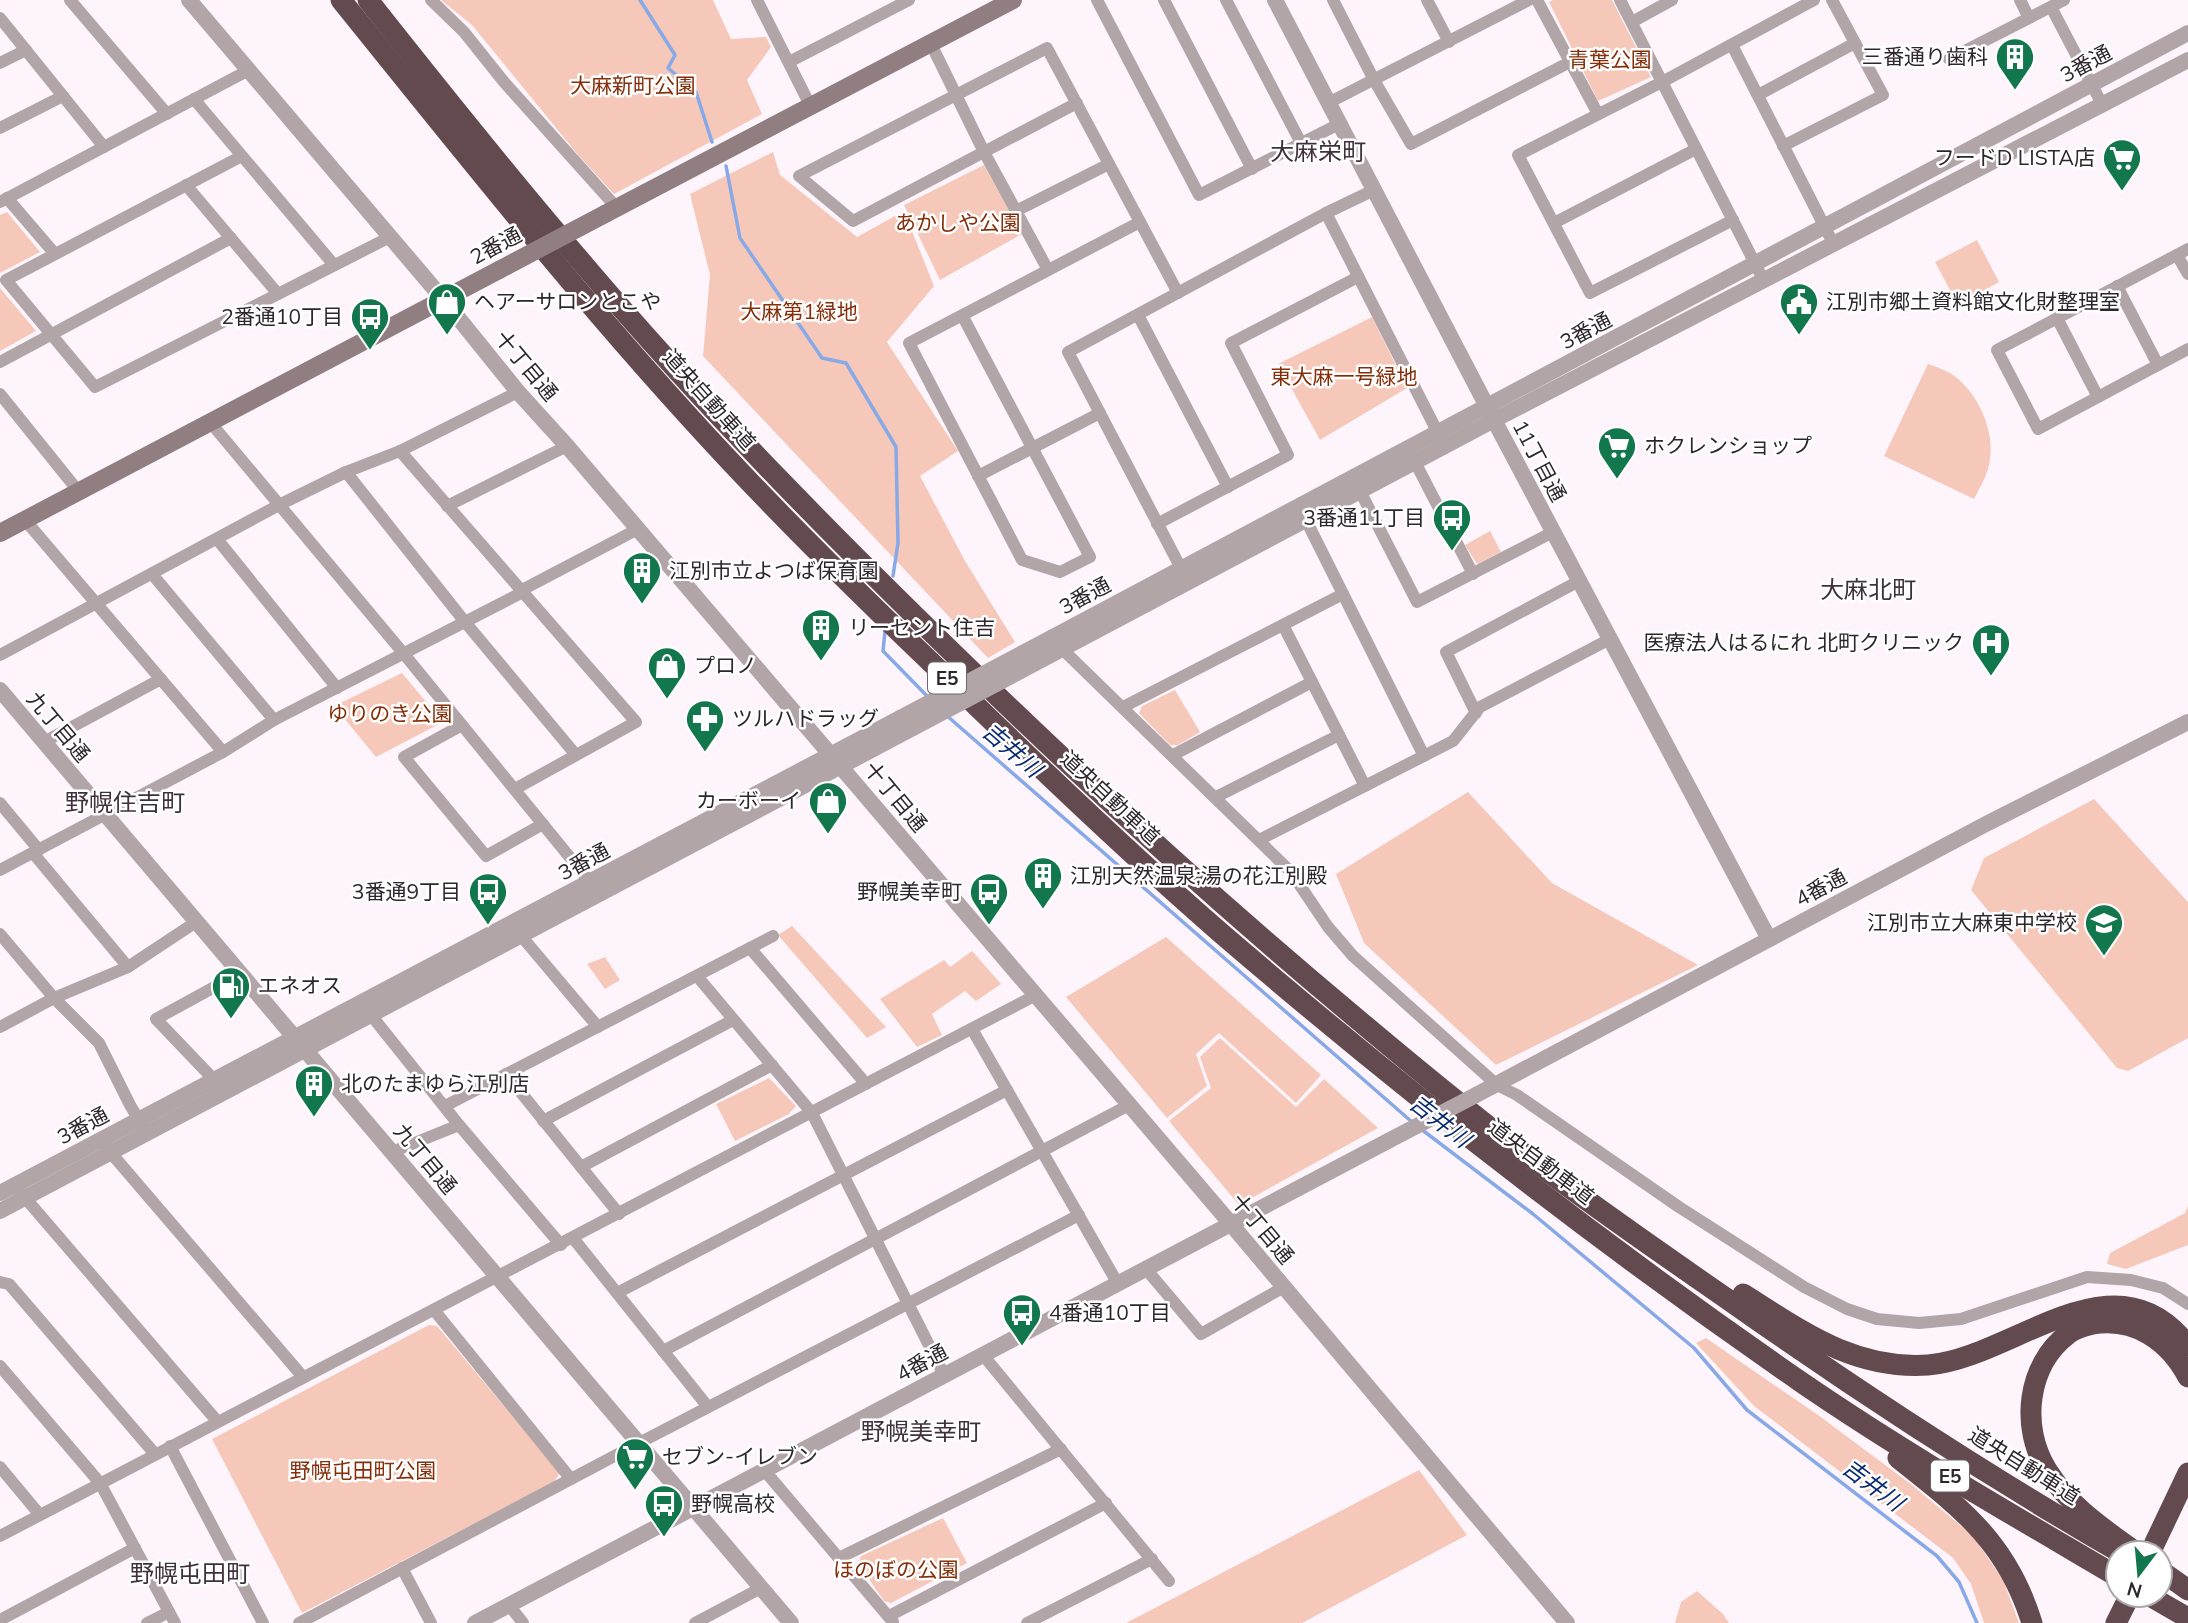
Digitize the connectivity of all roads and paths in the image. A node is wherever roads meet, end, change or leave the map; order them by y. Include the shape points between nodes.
1 (70, 0) edge
2 (189, 0) edge
3 (341, 0) edge
4 (368, 0) edge
5 (431, 0) edge
6 (757, 0) edge
7 (909, 0) edge
8 (1013, 0) edge
9 (1164, 0) edge
10 (1226, 0) edge
11 (1275, 0) edge
12 (1334, 0) edge
13 (1427, 0) edge
14 (1529, 0) edge
15 (1537, 0) edge
16 (1620, 0) edge
17 (1672, 0) edge
18 (1814, 0) edge
19 (1832, 0) edge
20 (2020, 0) edge
21 (2064, 0) edge
22 (1100, 1) edge
23 (2050, 7) junction
24 (0, 18) edge
25 (2029, 18) junction
26 (1632, 22) junction
27 (2188, 33) edge
28 (1448, 41) junction
29 (1855, 43) junction
30 (931, 44) junction
31 (1732, 45) junction
32 (26, 50) junction
33 (1949, 59) dead end
34 (2188, 60) edge
35 (789, 62) junction
36 (1570, 62) junction
37 (0, 63) edge
38 (249, 70) junction
39 (1374, 80) junction
40 (1662, 82) junction
41 (2092, 85) junction
42 (955, 95) junction
43 (1758, 95) junction
44 (63, 96) junction
45 (194, 99) junction
46 (1077, 103) junction
47 (1328, 103) junction
48 (2103, 106) junction
49 (811, 107) junction
50 (167, 114) junction
51 (1598, 114) junction
52 (1339, 124) junction
53 (0, 128) edge
54 (1301, 143) junction
55 (1783, 146) junction
56 (104, 147) junction
57 (1696, 149) junction
58 (984, 152) junction
59 (240, 157) junction
60 (1109, 164) junction
61 (1252, 169) junction
62 (186, 185) junction
63 (1374, 190) junction
64 (4, 200) edge
65 (611, 211) junction
66 (1016, 211) junction
67 (1326, 213) junction
68 (1733, 220) junction
69 (1140, 222) junction
70 (1554, 223) junction
71 (1825, 227) junction
72 (390, 236) junction
73 (231, 238) junction
74 (1834, 245) junction
75 (2183, 252) edge
76 (55, 254) junction
77 (1756, 264) junction
78 (334, 265) junction
79 (1048, 270) junction
80 (2188, 274) edge
81 (1358, 277) junction
82 (1764, 281) junction
83 (2117, 286) junction
84 (1178, 293) junction
85 (278, 294) junction
86 (443, 299) junction
87 (962, 315) junction
88 (1138, 315) junction
89 (2057, 318) junction
90 (52, 335) junction
91 (2188, 349) edge
92 (0, 362) edge
93 (2158, 365) junction
94 (518, 392) junction
95 (0, 394) edge
96 (2098, 397) junction
97 (1100, 413) junction
98 (1490, 414) junction
99 (210, 422) junction
100 (1441, 440) junction
101 (567, 446) junction
102 (1032, 449) junction
103 (400, 451) junction
104 (1415, 462) junction
105 (346, 472) junction
106 (978, 476) junction
107 (1228, 486) junction
108 (1360, 491) junction
109 (79, 492) junction
110 (279, 505) junction
111 (447, 506) junction
112 (1302, 513) junction
113 (25, 520) junction
114 (1157, 524) junction
115 (638, 529) junction
116 (1553, 532) junction
117 (0, 533) edge
118 (217, 539) junction
119 (152, 574) junction
120 (1473, 574) junction
121 (1184, 576) junction
122 (1579, 581) junction
123 (521, 592) junction
124 (1343, 594) junction
125 (97, 604) junction
126 (465, 622) junction
127 (1283, 625) junction
128 (1610, 639) junction
129 (1057, 643) junction
130 (404, 654) junction
131 (0, 655) edge
132 (161, 679) junction
133 (1312, 682) junction
134 (337, 688) junction
135 (1, 692) edge
136 (1123, 707) junction
137 (1476, 713) junction
138 (274, 720) junction
139 (2188, 722) edge
140 (462, 725) junction
141 (1339, 735) junction
142 (44, 742) junction
143 (223, 752) junction
144 (576, 755) junction
145 (1172, 755) junction
146 (1424, 756) junction
147 (835, 760) junction
148 (1366, 786) junction
149 (515, 789) junction
150 (1216, 797) junction
151 (0, 803) edge
152 (106, 815) junction
153 (543, 824) junction
154 (1259, 841) junction
155 (36, 851) junction
156 (0, 870) edge
157 (590, 882) junction
158 (196, 922) junction
159 (516, 929) junction
160 (0, 934) edge
161 (773, 936) dead end
162 (1769, 939) junction
163 (5, 948) edge
164 (750, 948) junction
165 (128, 967) junction
166 (240, 973) junction
167 (697, 976) junction
168 (1036, 995) junction
169 (54, 998) junction
170 (366, 1009) junction
171 (733, 1020) junction
172 (0, 1027) edge
173 (598, 1027) junction
174 (972, 1029) junction
175 (300, 1044) junction
176 (772, 1065) junction
177 (506, 1074) junction
178 (866, 1084) junction
179 (1497, 1085) junction
180 (220, 1086) junction
181 (1007, 1090) junction
182 (1129, 1105) junction
183 (445, 1106) junction
184 (813, 1113) junction
185 (543, 1121) junction
186 (459, 1125) junction
187 (143, 1127) junction
188 (106, 1146) junction
189 (392, 1152) junction
190 (1042, 1152) junction
191 (1528, 1157) junction
192 (581, 1167) junction
193 (844, 1176) junction
194 (20, 1191) junction
195 (0, 1193) edge
196 (0, 1211) edge
197 (619, 1214) junction
198 (1079, 1215) junction
199 (1231, 1224) junction
200 (573, 1238) junction
201 (876, 1240) junction
202 (561, 1245) junction
203 (1146, 1269) junction
204 (498, 1277) junction
205 (0, 1282) edge
206 (1118, 1283) junction
207 (1284, 1287) junction
208 (617, 1293) junction
209 (908, 1304) junction
210 (2188, 1304) edge
211 (433, 1310) junction
212 (2188, 1346) edge
213 (663, 1351) junction
214 (983, 1354) junction
215 (0, 1366) edge
216 (944, 1375) junction
217 (303, 1377) junction
218 (2188, 1377) edge
219 (1803, 1383) junction
220 (708, 1407) junction
221 (216, 1421) junction
222 (639, 1443) junction
223 (170, 1446) junction
224 (1061, 1449) junction
225 (155, 1454) junction
226 (0, 1467) edge
227 (764, 1470) junction
228 (2188, 1473) edge
229 (571, 1479) junction
230 (100, 1483) junction
231 (1105, 1503) junction
232 (694, 1507) junction
233 (2188, 1508) edge
234 (40, 1515) junction
235 (0, 1536) edge
236 (2104, 1539) edge
237 (2109, 1539) edge
238 (2157, 1539) edge
239 (2174, 1539) edge
240 (135, 1548) junction
241 (839, 1558) junction
242 (1152, 1559) junction
243 (402, 1568) junction
244 (2104, 1569) edge
245 (1169, 1581) dead end
246 (761, 1588) junction
247 (509, 1605) junction
248 (2171, 1609) edge
249 (172, 1617) edge
250 (2187, 1618) edge
251 (0, 1620) edge
252 (891, 1620) edge
253 (147, 1623) edge
254 (263, 1623) edge
255 (299, 1623) edge
256 (431, 1623) edge
257 (475, 1623) edge
258 (523, 1623) edge
259 (695, 1623) edge
260 (791, 1623) edge
261 (1027, 1623) edge
262 (1567, 1623) edge
263 (2032, 1623) edge

1 - 50 street
2 - 38 street, 十丁目通
3 - 219 highway, 道央自動車道 / E5 via 572,284 728,458 1069,796 1218,931 1382,1069 1496,1160
4 - 191 highway, 道央自動車道 / E5 via 587,269 744,443 908,610 1083,779 1234,915
5 - 65 street via 596,182
6 - 35 street
7 - 35 street
8 - 30 main road, 2番通
9 - 61 street
10 - 54 street
11 - 47 street, 11丁目通
12 - 39 street
13 - 28 street
14 - 28 street
15 - 36 street
16 - 26 street
17 - 26 street
18 - 31 street
19 - 29 street
20 - 25 street
21 - 23 street
22 - 61 street via 1199,195
23 - 25 street
23 - 41 street
24 - 32 street
25 - 33 street
26 - 40 street
27 - 41 street, 3番通
28 - 39 street
29 - 43 street
29 - 55 street via 1883,94
30 - 42 street
30 - 49 main road, 2番通
31 - 40 street
31 - 43 street
32 - 37 street
32 - 44 street
34 - 48 street, 3番通
35 - 49 street
36 - 39 street via 1411,144
36 - 51 street
38 - 45 street
38 - 72 street, 十丁目通
39 - 47 street
40 - 51 street
40 - 57 street
41 - 48 street
41 - 71 street, 3番通
42 - 46 street via 1046,48
42 - 58 street
42 - 58 street via 799,176 853,221
43 - 55 street
44 - 53 street
44 - 56 street
45 - 50 street
45 - 59 street
46 - 58 street
46 - 60 street
47 - 52 street, 11丁目通
48 - 74 street, 3番通
49 - 65 main road, 2番通
50 - 56 street
51 - 70 street via 1518,155
52 - 54 street
52 - 63 street, 11丁目通
54 - 61 street
55 - 71 street
56 - 64 street
57 - 68 street
57 - 70 street
58 - 66 street
59 - 62 street
59 - 78 street
60 - 66 street
60 - 69 street
62 - 73 street
62 - 76 street
63 - 67 street
63 - 98 street, 11丁目通
64 - 76 street
65 - 86 main road, 2番通, bridge
66 - 79 street
67 - 81 street
67 - 84 street
68 - 70 street via 1590,293
68 - 77 street
69 - 79 street
69 - 84 street
71 - 74 street
71 - 77 street, 3番通
72 - 78 street
72 - 86 street, 十丁目通
73 - 85 street
73 - 90 street
74 - 82 street, 3番通
75 - 80 street
75 - 83 street
76 - 90 street via 6,280
77 - 82 street
77 - 98 street, 3番通
78 - 85 street
79 - 87 street
81 - 100 street
81 - 107 street via 1231,344 1288,455
82 - 98 street, 3番通
83 - 89 street
83 - 93 street
84 - 88 street
85 - 90 street via 95,387
86 - 94 street, 十丁目通
86 - 99 main road, 2番通
87 - 102 street
87 - 106 street via 909,343
88 - 97 street via 1068,352
88 - 107 street
89 - 96 street
89 - 96 street via 1997,349 2038,429
90 - 92 street
91 - 93 street
93 - 96 street
94 - 101 street, 十丁目通
94 - 103 street
95 - 109 street
97 - 102 street
97 - 114 street
98 - 100 street, 3番通
98 - 116 street, 11丁目通
99 - 109 main road, 2番通
99 - 110 street
100 - 104 street, 3番通
100 - 112 street, 3番通
101 - 111 street
101 - 115 street, 十丁目通
102 - 106 street
102 - 106 street via 1090,557 1060,572 1022,560
103 - 105 street
103 - 111 street
104 - 108 street, 3番通
104 - 120 street
105 - 110 street
105 - 126 street
107 - 114 street
108 - 112 street, 3番通
108 - 120 street via 1417,602
109 - 113 main road, 2番通
110 - 118 street
110 - 130 street
111 - 123 street
112 - 121 street, 3番通
112 - 124 street
113 - 117 main road, 2番通
113 - 125 street
114 - 121 street
115 - 123 street
115 - 147 street, 十丁目通
116 - 120 street
116 - 122 street, 11丁目通
118 - 119 street
118 - 134 street
119 - 125 street
119 - 138 street
121 - 129 street, 3番通
122 - 128 street, 11丁目通
122 - 137 street via 1446,652
123 - 126 street
123 - 144 street via 636,722
124 - 127 street
124 - 146 street
125 - 131 street
125 - 132 street
126 - 130 street
126 - 144 street
127 - 133 street
127 - 136 street
128 - 137 street
128 - 162 street, 11丁目通
129 - 136 street
129 - 147 street, 3番通, bridge
130 - 134 street
130 - 140 street
132 - 142 street
132 - 143 street
133 - 141 street
133 - 145 street
134 - 138 street
135 - 142 street, 九丁目通
136 - 145 street
137 - 146 street via 1453,741
138 - 143 street
139 - 162 street, 4番通
140 - 149 street
140 - 153 street via 404,757 486,856
141 - 148 street
141 - 150 street
142 - 152 street, 九丁目通
143 - 152 street
144 - 149 street
145 - 150 street
146 - 148 street
147 - 157 street, 3番通
147 - 159 street, 3番通
147 - 168 street, 十丁目通
148 - 154 street
149 - 153 street
150 - 154 street
151 - 155 street
152 - 155 street
152 - 158 street, 九丁目通
153 - 157 street
154 - 179 street via 1291,872 1353,956
155 - 156 street
155 - 165 street
157 - 159 street, 3番通
158 - 165 street
158 - 166 street, 九丁目通
159 - 170 street, 3番通
159 - 173 street
160 - 163 street
161 - 164 street
162 - 179 street, 4番通
163 - 169 street
164 - 167 street
164 - 178 street
165 - 169 street
166 - 175 street, 九丁目通
166 - 180 street via 156,1019
167 - 171 street
167 - 173 street
168 - 174 street
168 - 182 street, 十丁目通
169 - 172 street
169 - 187 street via 99,1043
170 - 175 street, 3番通
170 - 183 street
171 - 176 street
171 - 185 street
173 - 177 street
174 - 178 street
174 - 181 street
175 - 180 street, 3番通
175 - 189 street, 九丁目通
176 - 184 street
176 - 192 street
177 - 183 street
177 - 185 street
178 - 184 street
179 - 199 street, 4番通, bridge
179 - 210 street via 1804,1287 1877,1319 1919,1323 1961,1319 2087,1277 2163,1288
180 - 187 street, 3番通
181 - 190 street
181 - 193 street
182 - 190 street
182 - 199 street, 十丁目通
183 - 186 street
184 - 193 street
184 - 197 street
185 - 192 street
186 - 189 street
186 - 202 street
187 - 188 street, 3番通
188 - 194 street, 3番通
188 - 217 street
189 - 204 street, 九丁目通
190 - 198 street
190 - 201 street
191 - 212 highway via 1814,1339 1856,1356 1900,1364 1952,1361 2066,1314 2101,1306 2155,1316
191 - 236 highway, 道央自動車道 / E5 via 1817,1362 2016,1491
192 - 197 street
193 - 201 street
193 - 208 street
194 - 195 street, 3番通
194 - 196 street, 3番通
194 - 221 street
197 - 200 street
198 - 206 street
198 - 209 street
199 - 203 street, 4番通
199 - 207 street, 十丁目通
200 - 202 street
200 - 208 street
201 - 209 street
201 - 213 street
202 - 204 street
203 - 206 street, 4番通
203 - 207 street via 1201,1334
204 - 211 street
204 - 222 street, 九丁目通
205 - 225 street via 9,1283
206 - 214 street, 4番通
207 - 262 street, 十丁目通
208 - 213 street
209 - 216 street
209 - 220 street
211 - 217 street
211 - 229 street
213 - 220 street
214 - 216 street, 4番通
214 - 224 street
215 - 230 street
216 - 227 street, 4番通
217 - 221 street
218 - 237 highway via 2158,1339 2116,1323 2070,1332 2037,1374 2031,1410 2038,1450 2046,1468 2084,1516
219 - 244 highway, 道央自動車道 / E5
219 - 263 highway via 1944,1494 1985,1534 2016,1581
220 - 222 street
221 - 223 street
222 - 229 street
222 - 232 street, 九丁目通
223 - 225 street
223 - 254 street
224 - 231 street
224 - 241 street
225 - 230 street
226 - 234 street
227 - 232 street, 4番通
227 - 241 street
228 - 238 highway
229 - 243 street
230 - 234 street
230 - 240 street
231 - 242 street
231 - 252 street
232 - 246 street, 九丁目通
232 - 247 street, 4番通
233 - 239 highway
234 - 235 street
240 - 249 street
240 - 251 street
241 - 252 street
242 - 245 street
242 - 261 street
243 - 255 street
243 - 256 street
246 - 259 street
246 - 260 street, 九丁目通
247 - 257 street, 4番通
247 - 258 street
248 - 250 highway
249 - 253 street

